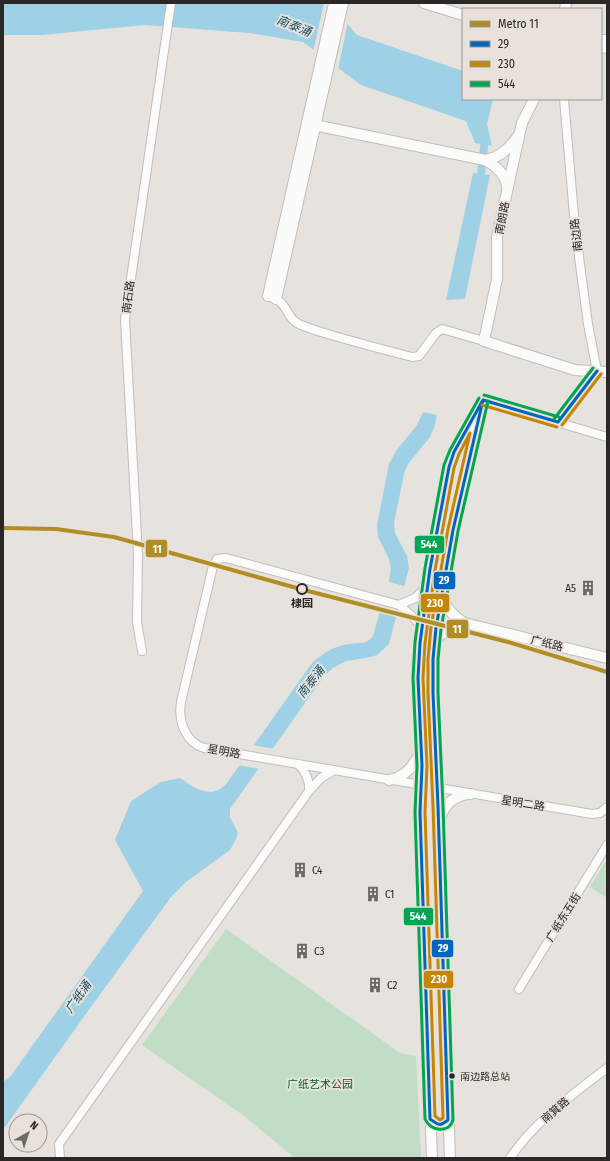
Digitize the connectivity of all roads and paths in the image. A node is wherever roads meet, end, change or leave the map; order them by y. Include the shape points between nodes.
1 (171, 3) edge
2 (334, 3) edge
3 (343, 3) edge
4 (424, 3) edge
5 (462, 15) edge
6 (319, 87) junction
7 (534, 100) edge
8 (564, 100) edge
9 (311, 124) junction
10 (519, 134) junction
11 (485, 160) junction
12 (507, 190) junction
13 (272, 298) joint
14 (484, 341) junction
15 (602, 371) edge
16 (607, 378) edge
17 (483, 400) junction
18 (558, 422) junction
19 (607, 437) edge
20 (427, 587) junction
21 (442, 594) junction
22 (402, 606) junction
23 (464, 622) junction
24 (422, 628) junction
25 (434, 645) junction
26 (142, 651) dead end
27 (607, 658) edge
28 (434, 716) junction
29 (420, 717) junction
30 (422, 750) junction
31 (294, 764) junction
32 (334, 770) junction
33 (389, 780) junction
34 (422, 786) junction
35 (437, 788) junction
36 (309, 791) junction
37 (471, 794) junction
38 (607, 807) edge
39 (439, 823) junction
40 (607, 846) edge
41 (440, 858) junction
42 (422, 859) junction
43 (519, 989) dead end
44 (607, 1068) edge
45 (430, 1119) junction
46 (448, 1120) junction
47 (431, 1156) edge
48 (60, 1158) edge
49 (450, 1158) edge
50 (510, 1158) edge

1 - 26 street, 南石路 via 125,320 138,554 137,622
2 - 6 street
3 - 6 street
4 - 5 street
6 - 9 street
7 - 10 street, 南朗路
8 - 15 street, 南边路 via 575,227 588,324
9 - 11 street
9 - 13 street
10 - 11 street via 506,150 496,157
10 - 12 street, 南朗路
11 - 12 street via 503,174
12 - 14 street, 南朗路 via 497,237 497,283
13 - 14 street via 282,302 291,318 300,325 412,357 419,356 442,329
14 - 15 street via 575,370
15 - 16 street
15 - 18 street
17 - 18 street
17 - 20 street via 454,452
17 - 21 street via 453,530
18 - 19 street
20 - 22 street
20 - 24 street
21 - 23 street, 广纸路 via 449,612
21 - 25 street
22 - 24 street
22 - 31 street, 星明路 via 226,558 217,559 213,566 181,702 186,735 196,745 204,748
23 - 25 street via 447,629
23 - 27 street, 广纸路
24 - 29 street via 418,678
25 - 28 street
28 - 29 street via 428,721
28 - 35 street
29 - 30 street
30 - 33 street via 406,772 396,779
30 - 34 street
31 - 32 street, 星明路
31 - 36 street via 305,772
32 - 33 street, 星明路
32 - 36 street
33 - 34 street, 星明路
34 - 35 street, 星明路
34 - 42 street
35 - 37 street, 星明二路
35 - 39 street
36 - 48 street via 59,1144
37 - 38 street, 星明二路 via 592,814 600,813
37 - 39 street via 460,795 451,801 443,811
39 - 41 street
40 - 43 street, 广纸东五街
41 - 42 street via 431,852
41 - 46 street
42 - 45 street
44 - 50 street, 南箕路 via 538,1124
45 - 46 street via 439,1125
45 - 47 street
46 - 49 street

